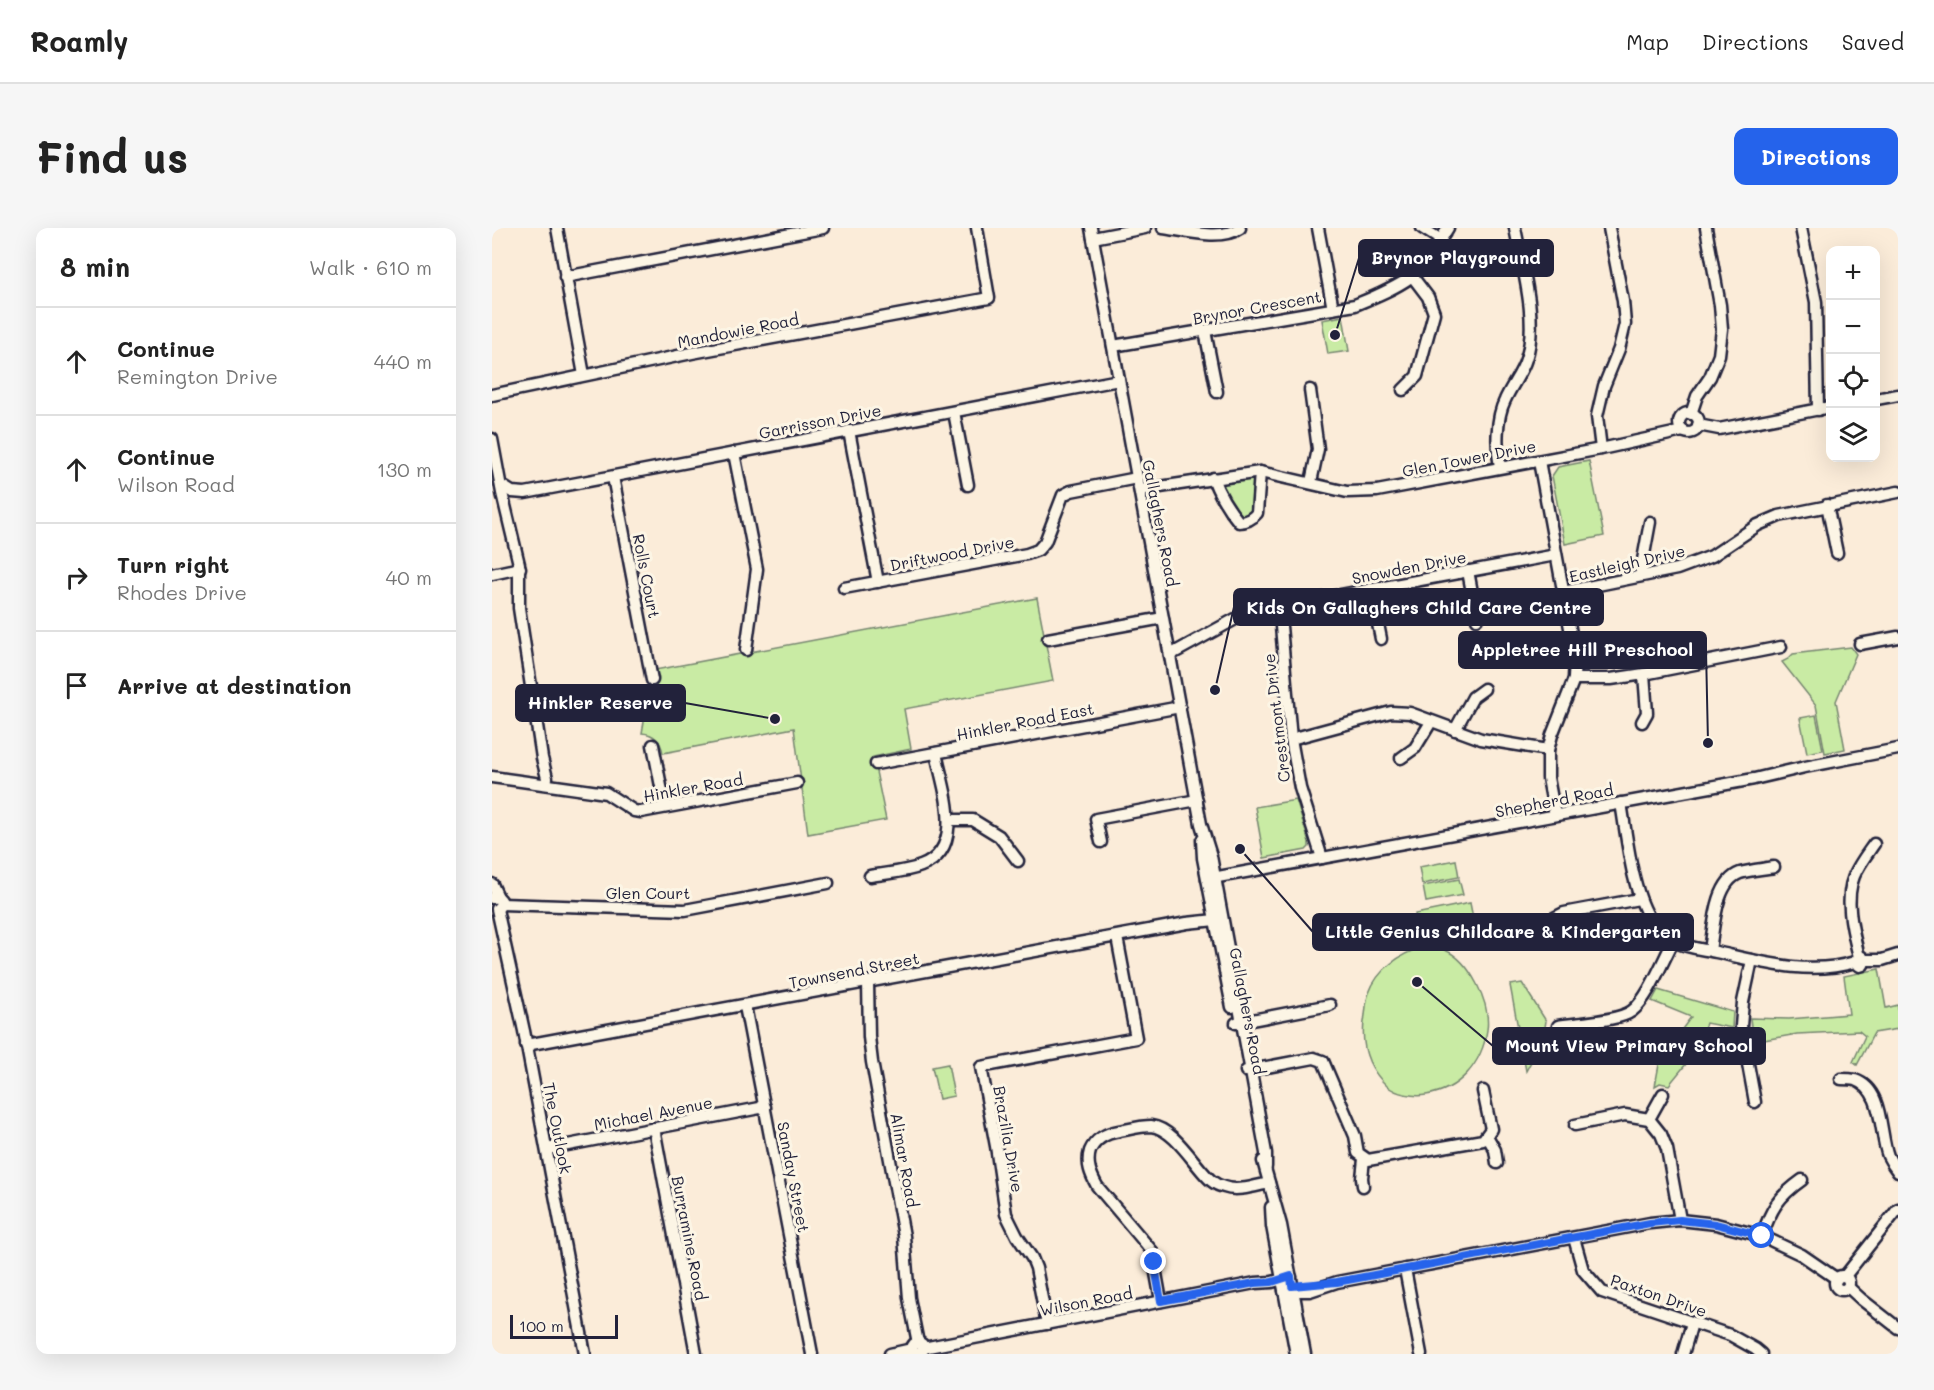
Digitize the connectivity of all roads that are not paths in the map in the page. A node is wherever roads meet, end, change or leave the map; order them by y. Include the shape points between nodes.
1 (557, 228) edge
2 (823, 228) edge
3 (977, 228) edge
4 (1145, 228) edge
5 (1163, 228) edge
6 (1240, 228) edge
7 (1318, 228) edge
8 (1422, 228) edge
9 (1448, 228) edge
10 (1515, 228) edge
11 (1610, 228) edge
12 (1706, 228) edge
13 (1801, 228) edge
14 (1092, 233) edge
15 (1441, 240) junction
16 (1412, 276) junction
17 (565, 277) junction
18 (1333, 309) junction
19 (1205, 331) junction
20 (1113, 346) junction
21 (584, 375) junction
22 (1119, 380) junction
23 (1310, 390) dead end
24 (1403, 390) dead end
25 (1217, 392) dead end
26 (492, 395) edge
27 (1898, 395) edge
28 (1880, 398) edge
29 (1826, 408) edge
30 (1818, 410) junction
31 (954, 412) junction
32 (1691, 414) junction
33 (1698, 425) junction
34 (1683, 430) junction
35 (849, 431) junction
36 (492, 440) edge
37 (1601, 449) junction
38 (734, 453) junction
39 (1539, 460) junction
40 (1500, 467) junction
41 (1260, 472) junction
42 (613, 477) junction
43 (1137, 478) junction
44 (1213, 478) junction
45 (1311, 482) junction
46 (968, 485) dead end
47 (498, 487) edge
48 (1140, 490) junction
49 (1898, 492) edge
50 (525, 493) junction
51 (508, 505) junction
52 (1827, 505) junction
53 (1650, 522) dead end
54 (512, 528) junction
55 (1837, 553) dead end
56 (1556, 555) junction
57 (520, 568) junction
58 (1468, 571) junction
59 (492, 574) edge
60 (1640, 576) junction
61 (878, 582) junction
62 (844, 588) dead end
63 (1371, 589) junction
64 (1563, 592) junction
65 (1281, 606) junction
66 (1163, 618) junction
67 (1478, 619) dead end
68 (1898, 637) edge
69 (1048, 639) dead end
70 (1381, 639) dead end
71 (1860, 644) dead end
72 (1781, 647) dead end
73 (746, 650) dead end
74 (1170, 655) junction
75 (1644, 674) junction
76 (1574, 679) junction
77 (652, 680) dead end
78 (1484, 688) dead end
79 (1180, 707) junction
80 (1431, 722) junction
81 (1642, 722) dead end
82 (1455, 730) junction
83 (1291, 739) junction
84 (653, 745) dead end
85 (1898, 749) edge
86 (1548, 750) junction
87 (936, 753) junction
88 (1401, 758) dead end
89 (876, 764) dead end
90 (492, 777) edge
91 (797, 783) dead end
92 (543, 784) junction
93 (1197, 800) junction
94 (1621, 803) junction
95 (665, 807) junction
96 (1555, 815) junction
97 (949, 820) junction
98 (1101, 842) dead end
99 (1874, 844) dead end
100 (1322, 858) junction
101 (1018, 861) dead end
102 (1773, 867) dead end
103 (870, 876) dead end
104 (1211, 879) junction
105 (828, 883) dead end
106 (492, 884) edge
107 (1639, 899) junction
108 (496, 903) edge
109 (1214, 918) junction
110 (1538, 926) dead end
111 (1117, 936) junction
112 (1673, 942) junction
113 (1710, 950) junction
114 (1898, 955) edge
115 (1752, 960) junction
116 (1860, 960) junction
117 (868, 982) junction
118 (1330, 1005) dead end
119 (745, 1006) junction
120 (1239, 1022) junction
121 (1558, 1026) dead end
122 (526, 1046) junction
123 (1247, 1071) junction
124 (1841, 1079) dead end
125 (1483, 1091) dead end
126 (1663, 1094) dead end
127 (1755, 1102) dead end
128 (765, 1107) junction
129 (1649, 1119) junction
130 (1575, 1125) dead end
131 (654, 1128) junction
132 (1487, 1136) junction
133 (547, 1149) junction
134 (1364, 1158) junction
135 (1497, 1163) dead end
136 (1898, 1172) edge
137 (1802, 1180) dead end
138 (1364, 1186) dead end
139 (1271, 1193) junction
140 (1898, 1209) edge
141 (1680, 1220) junction
142 (1762, 1236) junction
143 (1575, 1238) junction
144 (1405, 1269) junction
145 (1843, 1281) junction
146 (1337, 1282) junction
147 (1288, 1286) junction
148 (1161, 1301) junction
149 (1047, 1323) junction
150 (1692, 1323) junction
151 (1898, 1328) edge
152 (918, 1347) junction
153 (585, 1354) edge
154 (696, 1354) edge
155 (812, 1354) edge
156 (890, 1354) edge
157 (1296, 1354) edge
158 (1305, 1354) edge
159 (1421, 1354) edge
160 (1683, 1354) edge
161 (1761, 1354) edge

1 - 17 street
2 - 17 street
3 - 21 street, Mandowie Road via 990,298
4 - 14 street
5 - 6 street via 1204,235
7 - 18 street
8 - 15 street
9 - 15 street, Brynor Crescent
10 - 40 street via 1531,332 1526,359 1503,403 1497,437
11 - 37 street via 1625,324 1597,416
12 - 32 street via 1722,329 1719,355
13 - 30 street via 1816,302
14 - 20 street, Gallaghers Road
15 - 16 street, Brynor Crescent
16 - 18 street, Brynor Crescent via 1378,296
16 - 24 street via 1428,297 1434,313 1417,376
17 - 21 street
18 - 19 street, Brynor Crescent
19 - 20 street, Brynor Crescent
19 - 25 street
20 - 22 street, Gallaghers Road
21 - 26 street, Mandowie Road
22 - 31 street, Garrisson Drive
22 - 43 street, Gallaghers Road
23 - 45 street via 1318,440
27 - 28 street
29 - 30 street
30 - 33 street via 1719,429
31 - 35 street, Garrisson Drive
31 - 46 street
32 - 33 street via 1697,417
32 - 34 street via 1681,418 1679,425
33 - 34 street via 1692,432
34 - 37 street, Glen Tower Drive
35 - 38 street, Garrisson Drive
35 - 61 street, Driftwood Drive
36 - 47 street
37 - 39 street, Glen Tower Drive
38 - 42 street, Garrisson Drive
38 - 73 street via 757,569
39 - 40 street, Glen Tower Drive
39 - 56 street
40 - 45 street, Glen Tower Drive via 1377,491 1347,492
41 - 44 street, Glen Tower Drive
41 - 44 street via 1257,513 1246,522 1235,517 1218,493
41 - 45 street, Glen Tower Drive
42 - 50 street, Garrisson Drive
42 - 77 street, Rolls Court
43 - 48 street, Gallaghers Road
43 - 61 street, Driftwood Drive via 1063,495 1045,542 1038,550
44 - 48 street, Glen Tower Drive
47 - 50 street, Garrisson Drive
47 - 51 street
47 - 54 street
48 - 66 street, Gallaghers Road
49 - 52 street, Eastleigh Drive
50 - 51 street, Garrisson Drive
51 - 54 street
52 - 55 street
52 - 60 street, Eastleigh Drive via 1758,525 1712,556 1677,569
53 - 60 street
54 - 57 street
56 - 58 street, Snowden Drive
56 - 64 street
57 - 59 street
57 - 92 street via 519,608
58 - 63 street, Snowden Drive
58 - 67 street
60 - 64 street, Eastleigh Drive
61 - 62 street, Driftwood Drive
63 - 65 street, Snowden Drive
63 - 70 street
64 - 76 street via 1575,655
65 - 74 street, Snowden Drive via 1239,617
65 - 83 street, Crestmont Drive
66 - 69 street
66 - 74 street, Gallaghers Road
68 - 71 street
72 - 75 street
74 - 79 street, Gallaghers Road
75 - 76 street
75 - 81 street via 1647,713
76 - 86 street
78 - 82 street via 1473,697
79 - 87 street, Hinkler Road East
79 - 93 street, Gallaghers Road
80 - 82 street
80 - 83 street via 1410,713 1391,712
80 - 88 street via 1415,748
82 - 86 street via 1481,739
83 - 100 street, Crestmont Drive via 1300,788
84 - 95 street
85 - 94 street, Shepherd Road
86 - 96 street
87 - 89 street, Hinkler Road East
87 - 97 street
90 - 92 street, Hinkler Road
91 - 95 street, Hinkler Road
92 - 95 street, Hinkler Road via 606,794 634,811
93 - 98 street via 1096,819
93 - 104 street, Gallaghers Road
94 - 96 street, Shepherd Road
94 - 107 street
96 - 100 street, Shepherd Road
97 - 101 street via 973,820 999,836
97 - 103 street via 947,842 936,859 920,867
99 - 116 street via 1852,879 1850,894
100 - 104 street, Shepherd Road
102 - 113 street via 1739,874 1727,882 1720,896
104 - 109 street, Gallaghers Road
104 - 120 street, Gallaghers Road
105 - 108 street, Glen Court via 685,909
106 - 108 street, The Outlook
107 - 110 street via 1564,913
107 - 112 street via 1652,923
108 - 122 street, The Outlook
109 - 111 street, Townsend Street
109 - 120 street, Gallaghers Road
111 - 117 street, Townsend Street
111 - 149 street, Brazilia Drive via 1136,1038 981,1067 1006,1214 1036,1268
112 - 113 street
112 - 121 street via 1647,992 1631,1012
113 - 115 street
114 - 116 street
115 - 116 street via 1818,969
115 - 127 street via 1741,1026
117 - 119 street, Townsend Street
117 - 152 street, Alimar Road via 872,1062 904,1236
118 - 120 street
119 - 122 street, Townsend Street
119 - 128 street, Sanday Street
120 - 123 street, Gallaghers Road
122 - 133 street, The Outlook
123 - 134 street via 1314,1058 1323,1061 1355,1136 1358,1153
123 - 139 street, Gallaghers Road
124 - 136 street via 1862,1084 1874,1099 1888,1156
125 - 132 street via 1491,1130
126 - 129 street
128 - 131 street, Michael Avenue
128 - 155 street, Sanday Street
129 - 130 street via 1625,1115
129 - 141 street via 1667,1149
131 - 133 street, Michael Avenue
131 - 154 street, Burramine Road
132 - 134 street via 1483,1140
132 - 135 street
133 - 153 street, The Outlook
134 - 138 street
137 - 142 street via 1771,1210
139 - 147 street, Gallaghers Road
139 - 148 street via 1225,1188 1214,1183 1167,1131 1154,1126 1107,1133 1098,1140 1088,1160 1090,1174 1152,1251
140 - 145 street
141 - 142 street
141 - 143 street
142 - 145 street
143 - 144 street
143 - 150 street, Paxton Drive via 1583,1270 1602,1292
144 - 146 street
144 - 159 street
145 - 151 street
146 - 147 street
146 - 147 street via 1310,1291
147 - 148 street, Wilson Road via 1255,1283
147 - 157 street, Gallaghers Road
147 - 158 street, Gallaghers Road
148 - 149 street, Wilson Road
149 - 152 street, Wilson Road
150 - 160 street
150 - 161 street, Paxton Drive via 1730,1335
152 - 156 street, Wilson Road

